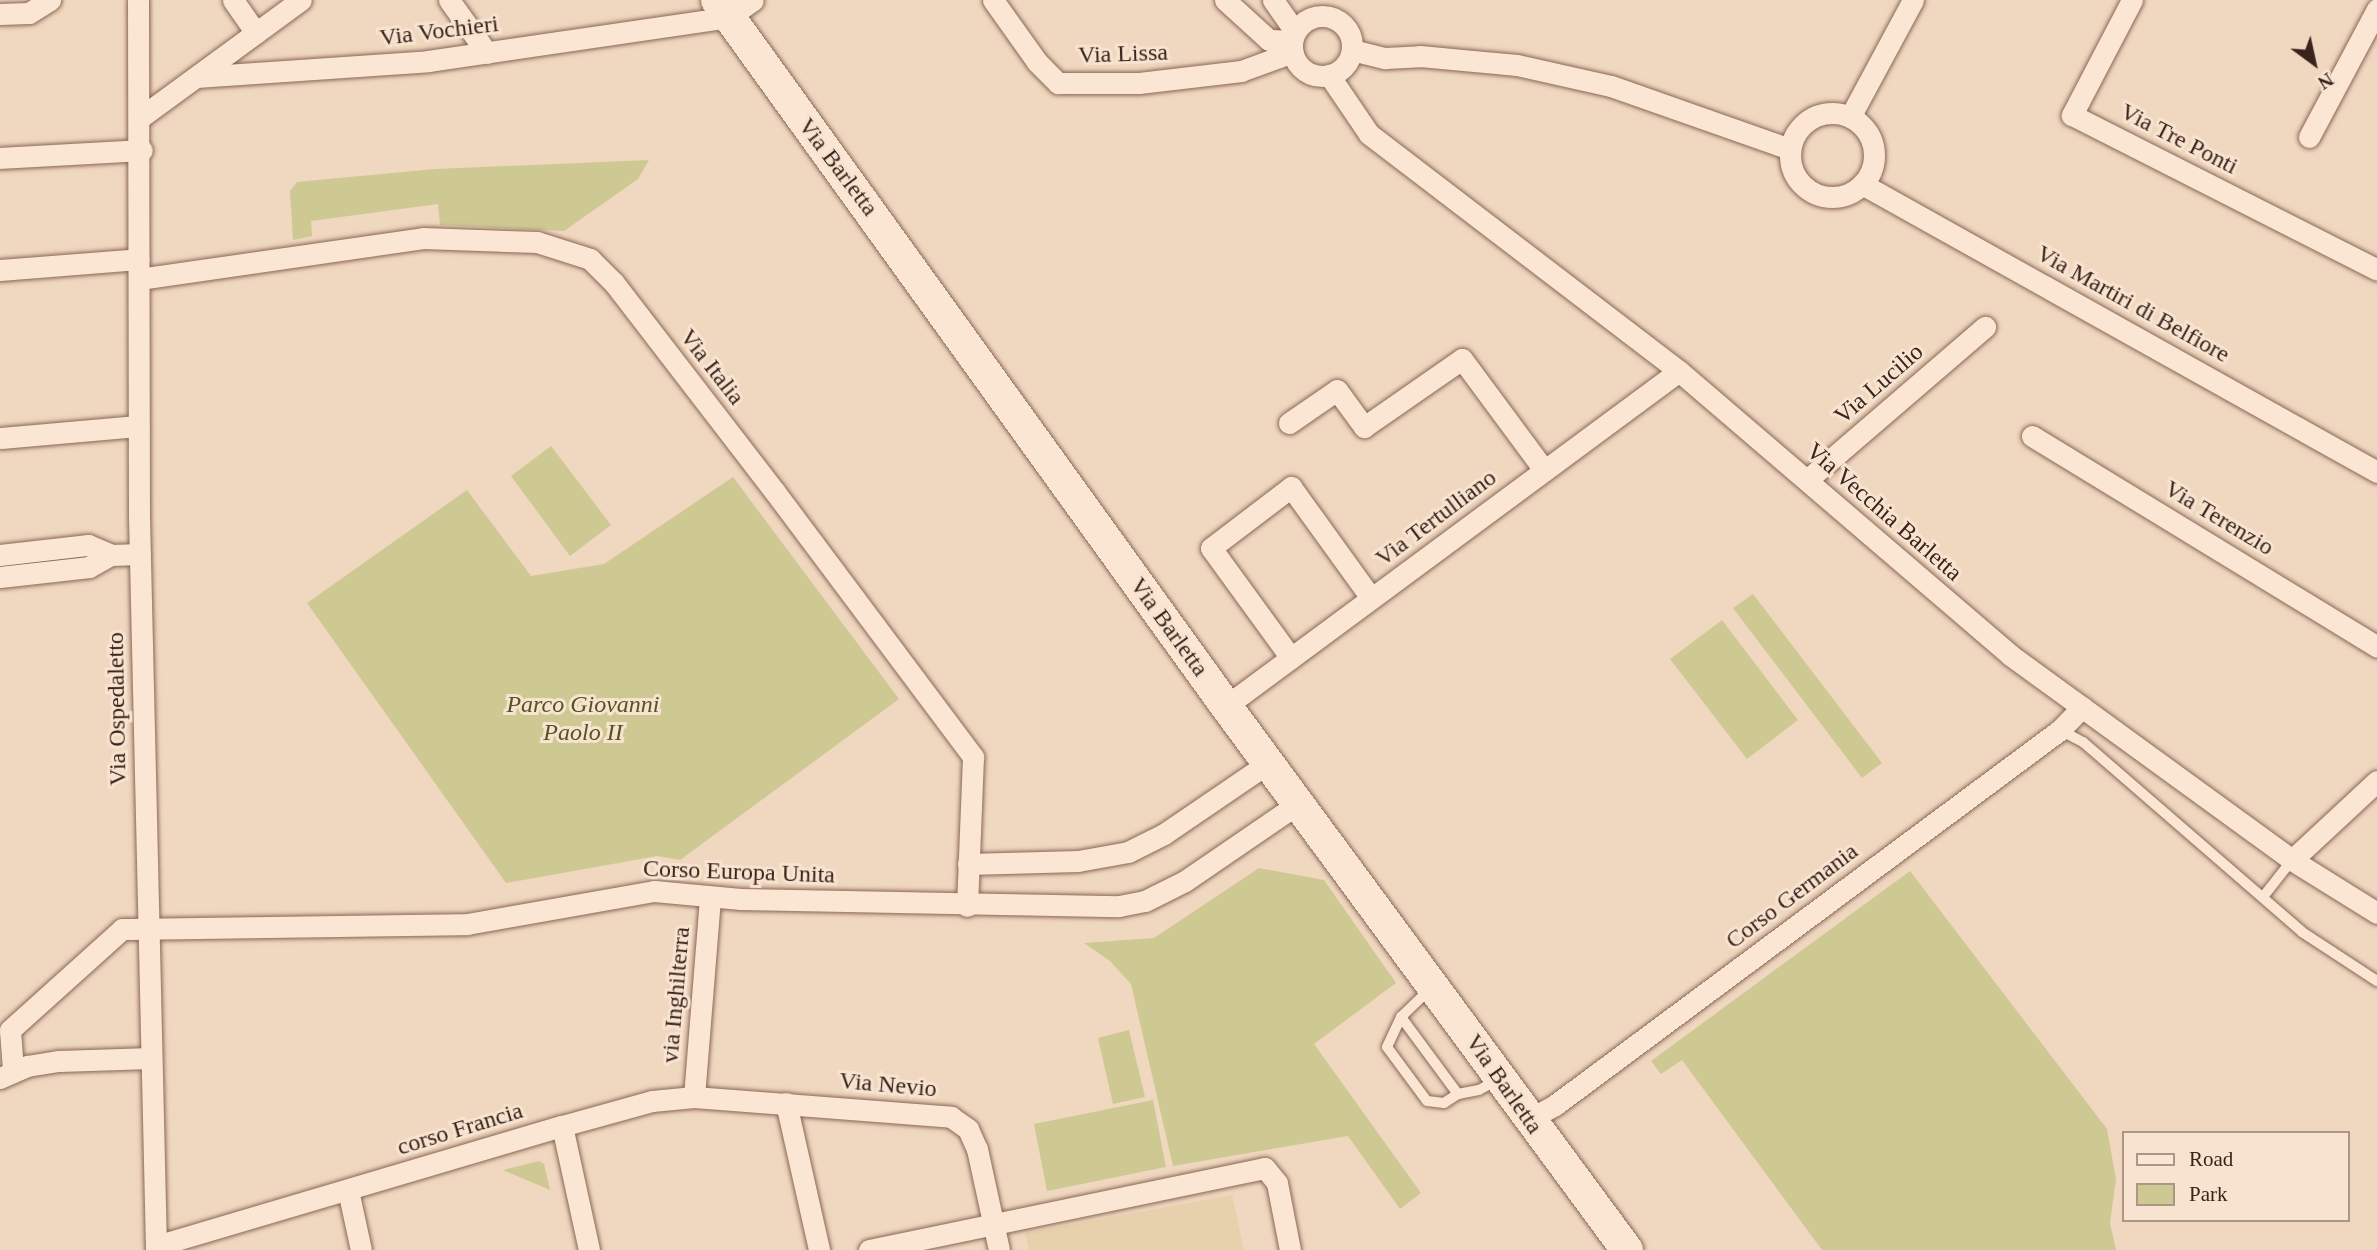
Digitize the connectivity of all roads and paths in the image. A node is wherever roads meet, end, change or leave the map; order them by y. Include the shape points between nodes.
1 (50, 0) edge
2 (138, 0) edge
3 (233, 0) edge
4 (301, 0) edge
5 (449, 0) edge
6 (993, 0) edge
7 (1225, 0) edge
8 (1273, 0) edge
9 (1913, 0) edge
10 (2132, 0) edge
11 (733, 6) edge
12 (2377, 9) edge
13 (0, 14) edge
14 (256, 33) junction
15 (1294, 33) junction
16 (1352, 50) junction
17 (487, 53) junction
18 (1329, 75) junction
19 (195, 77) junction
20 (141, 117) junction
21 (1850, 117) junction
22 (2309, 137) dead end
23 (1790, 149) junction
24 (0, 158) edge
25 (141, 158) junction
26 (1863, 184) junction
27 (139, 269) junction
28 (0, 270) edge
29 (2377, 270) edge
30 (1985, 327) dead end
31 (1679, 372) junction
32 (1289, 423) dead end
33 (138, 426) junction
34 (2032, 436) dead end
35 (0, 438) edge
36 (1544, 470) junction
37 (2377, 472) edge
38 (1807, 480) junction
39 (140, 554) junction
40 (0, 555) edge
41 (111, 555) junction
42 (0, 577) edge
43 (1371, 598) junction
44 (2377, 647) edge
45 (1291, 658) junction
46 (1226, 706) junction
47 (2082, 707) junction
48 (2060, 730) junction
49 (1268, 763) junction
50 (2377, 781) edge
51 (1299, 803) junction
52 (2292, 860) junction
53 (968, 864) junction
54 (710, 897) junction
55 (2263, 897) junction
56 (967, 906) junction
57 (2377, 913) edge
58 (151, 928) junction
59 (2377, 981) edge
60 (1434, 985) junction
61 (1401, 1017) junction
62 (151, 1058) junction
63 (7, 1074) edge
64 (1500, 1079) junction
65 (1458, 1094) junction
66 (694, 1097) junction
67 (786, 1103) junction
68 (1528, 1120) junction
69 (562, 1126) junction
70 (348, 1190) junction
71 (993, 1225) junction
72 (156, 1248) edge
73 (360, 1250) edge
74 (589, 1250) edge
75 (818, 1250) edge
76 (869, 1250) edge
77 (999, 1250) edge
78 (1290, 1250) edge
79 (1627, 1250) edge

1 - 13 street via 29,13
2 - 20 street, Via Ospedaletto
3 - 14 street
4 - 14 street
5 - 17 street
6 - 15 street, Via Lissa via 1037,62 1058,83 1139,83 1241,71
7 - 15 street via 1269,40
8 - 15 street
9 - 21 street
10 - 29 street, Via Tre Ponti via 2072,115
11 - 17 street, Via Vochieri
11 - 46 main road, Via Barletta
12 - 22 street
14 - 19 street
15 - 16 street via 1315,16 1338,20 1347,28
15 - 18 street via 1306,71
16 - 18 street via 1348,62
16 - 23 street via 1385,58 1420,56 1517,65 1611,86
17 - 19 street, Via Vochieri
18 - 31 street, Via Vecchia Barletta via 1369,134
19 - 20 street
20 - 25 street, Via Ospedaletto
21 - 23 street via 1837,113 1812,118 1801,126
21 - 26 street via 1869,134 1873,147 1874,160
23 - 26 street via 1795,175 1814,193 1840,196
24 - 25 street
25 - 27 street, Via Ospedaletto
26 - 37 street, Via Martiri di Belfiore
27 - 28 street, Via Italia
27 - 33 street, Via Ospedaletto
27 - 53 street, Via Italia via 423,239 487,237 537,242 590,259 614,283 775,492 973,757
30 - 38 street, Via Lucilio
31 - 36 street, Via Tertulliano
31 - 38 street, Via Vecchia Barletta
32 - 36 street via 1337,390 1364,428 1461,359
33 - 35 street
33 - 39 street, Via Ospedaletto
34 - 44 street, Via Terenzio
36 - 43 street, Via Tertulliano
38 - 47 street, Via Vecchia Barletta via 2010,655
39 - 41 street
39 - 58 street, Via Ospedaletto
40 - 41 street via 88,545
41 - 42 street via 89,567
43 - 45 street, Via Tertulliano
43 - 45 street via 1291,487 1211,548
45 - 46 street, Via Tertulliano
46 - 49 main road, Via Barletta
47 - 48 street, Corso Germania
47 - 52 street, Via Vecchia Barletta
48 - 55 lane via 2083,742
48 - 68 street, Corso Germania via 1555,1105
49 - 51 main road, Via Barletta
49 - 53 street via 1164,834 1128,852 1078,861
50 - 52 street
51 - 56 street, Corso Europa Unita via 1185,881 1145,901 1119,906
51 - 60 main road, Via Barletta
52 - 55 lane
52 - 57 street, Via Vecchia Barletta
53 - 56 street, Via Italia
54 - 56 street, Corso Europa Unita
54 - 58 street, Corso Europa Unita via 654,891 467,924
54 - 66 street, via Inghilterra
55 - 59 lane via 2302,932
58 - 62 street, Via Ospedaletto
58 - 63 street, Corso Europa Unita via 114,932 10,1030
60 - 61 lane
60 - 64 main road, Via Barletta
61 - 65 lane
61 - 65 lane via 1387,1047 1427,1101 1444,1103
62 - 63 street via 59,1061
62 - 72 street, Via Ospedaletto
64 - 65 lane
64 - 68 main road, Via Barletta
66 - 67 street, corso Francia
66 - 69 street, corso Francia via 652,1101
67 - 71 street, Via Nevio via 951,1117 968,1129 977,1149
67 - 75 street
68 - 79 main road, Via Barletta
69 - 70 street, corso Francia
69 - 74 street
70 - 72 street, corso Francia
70 - 73 street
71 - 76 street
71 - 77 street, Via Nevio
71 - 78 street via 1265,1168 1277,1183

